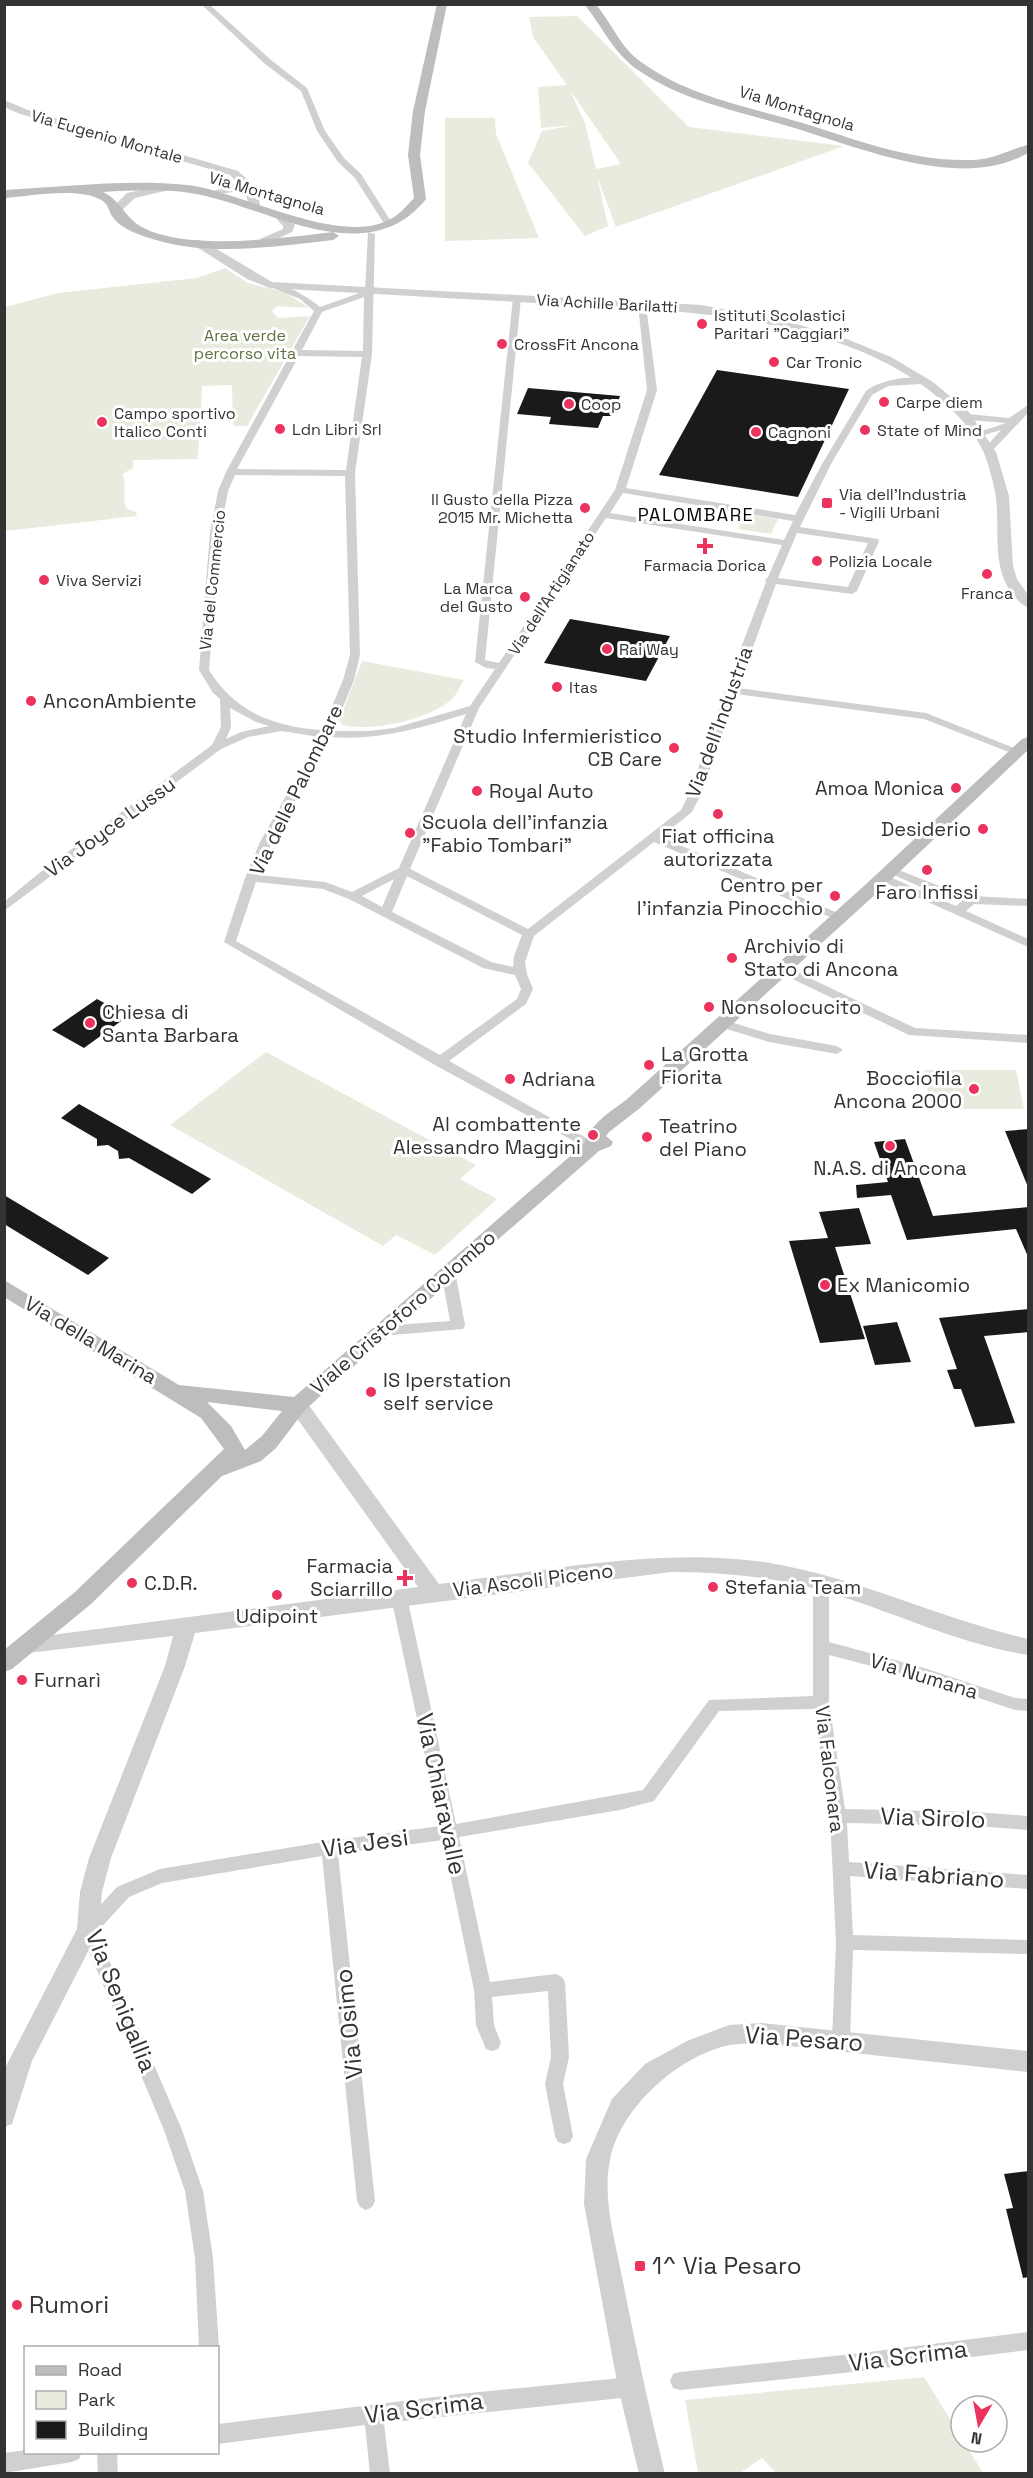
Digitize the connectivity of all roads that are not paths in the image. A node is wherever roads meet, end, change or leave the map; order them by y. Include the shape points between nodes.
1 (204, 4) edge
2 (442, 4) edge
3 (589, 4) edge
4 (4, 103) edge
5 (1029, 148) edge
6 (243, 180) junction
7 (165, 188) junction
8 (87, 190) junction
9 (216, 193) junction
10 (4, 194) edge
11 (254, 205) junction
12 (117, 209) junction
13 (281, 217) junction
14 (388, 224) junction
15 (372, 231) junction
16 (259, 241) junction
17 (196, 242) junction
18 (236, 265) junction
19 (270, 285) junction
20 (370, 297) junction
21 (517, 298) junction
22 (642, 304) junction
23 (318, 310) junction
24 (297, 353) junction
25 (367, 354) junction
26 (921, 381) junction
27 (968, 417) junction
28 (1019, 417) edge
29 (981, 433) junction
30 (989, 449) junction
31 (231, 472) junction
32 (350, 473) junction
33 (620, 490) junction
34 (603, 514) junction
35 (799, 519) junction
36 (794, 529) junction
37 (787, 543) junction
38 (770, 580) junction
39 (1029, 603) edge
40 (503, 666) junction
41 (730, 690) junction
42 (224, 701) junction
43 (474, 708) junction
44 (253, 718) junction
45 (226, 727) junction
46 (282, 728) junction
47 (326, 733) junction
48 (245, 734) junction
49 (217, 747) junction
50 (1023, 747) edge
51 (654, 838) junction
52 (403, 870) junction
53 (887, 874) junction
54 (251, 878) junction
55 (353, 896) junction
56 (971, 900) junction
57 (1029, 902) edge
58 (4, 908) edge
59 (957, 912) junction
60 (385, 913) junction
61 (841, 917) junction
62 (529, 934) junction
63 (1029, 944) edge
64 (782, 969) junction
65 (519, 972) junction
66 (722, 1023) junction
67 (1029, 1039) edge
68 (837, 1050) dead end
69 (439, 1062) junction
70 (592, 1146) junction
71 (448, 1270) junction
72 (4, 1287) edge
73 (380, 1331) junction
74 (177, 1392) junction
75 (298, 1405) junction
76 (236, 1451) joint
77 (213, 1474) junction
78 (434, 1593) junction
79 (821, 1596) dead end
80 (399, 1597) junction
81 (186, 1627) junction
82 (28, 1645) junction
83 (820, 1646) junction
84 (1029, 1647) edge
85 (4, 1663) edge
86 (821, 1702) junction
87 (1029, 1705) edge
88 (838, 1816) junction
89 (1029, 1823) edge
90 (449, 1832) junction
91 (329, 1848) junction
92 (840, 1868) junction
93 (1029, 1882) edge
94 (88, 1930) junction
95 (845, 1942) junction
96 (1029, 1947) edge
97 (483, 1990) junction
98 (841, 2040) junction
99 (492, 2043) dead end
100 (1029, 2062) edge
101 (4, 2116) edge
102 (564, 2136) dead end
103 (366, 2201) dead end
104 (1029, 2342) edge
105 (209, 2346) edge
106 (680, 2381) dead end
107 (631, 2387) junction
108 (373, 2414) junction
109 (219, 2434) edge
110 (60, 2454) edge
111 (107, 2454) edge
112 (4, 2463) edge
113 (108, 2474) edge
114 (380, 2474) edge
115 (651, 2474) edge

1 - 14 street via 304,90 321,131 358,176
2 - 14 main road, Via Montagnola via 414,155 420,199 411,213
3 - 5 main road, Via Montagnola via 632,61 697,95 883,151 934,162 987,163
4 - 6 street, Via Eugenio Montale via 227,170
6 - 9 street via 236,189
6 - 11 street via 251,188
7 - 8 main road, Via Montagnola
7 - 9 main road, Via Montagnola
7 - 12 street via 131,195
8 - 10 main road, Via Montagnola
8 - 12 main road, Via Achille Barilatti via 105,196
9 - 11 main road, Via Montagnola
11 - 13 main road, Via Montagnola
12 - 17 main road, Via Achille Barilatti via 118,216 133,228 163,238
13 - 15 main road, Via Montagnola via 329,228
13 - 16 street, Via Achille Barilatti via 289,225 288,230
14 - 15 main road, Via Montagnola
15 - 16 main road, Via Achille Barilatti
15 - 20 street, Via delle Palombare
16 - 17 main road, Via Achille Barilatti
16 - 18 street, Via Achille Barilatti via 238,253
17 - 18 street, Via Achille Barilatti
18 - 19 street, Via Achille Barilatti via 252,278
19 - 20 street, Via Achille Barilatti
19 - 23 street, Via Achille Barilatti via 303,297
20 - 21 street, Via Achille Barilatti
20 - 23 street
20 - 25 street, Via delle Palombare
21 - 22 street, Via Achille Barilatti
21 - 40 street via 480,662
22 - 26 street, Via Achille Barilatti via 735,314 825,334
22 - 33 street, Via dell'Artigianato via 652,390
23 - 24 street, Via del Commercio
24 - 25 street
24 - 31 street, Via del Commercio
25 - 32 street, Via delle Palombare
26 - 27 street, Via Achille Barilatti
26 - 35 street, Via dell'Industria via 876,387 869,394
27 - 28 street
27 - 29 street, Via Achille Barilatti
28 - 29 street
28 - 30 street
29 - 30 street, Via Achille Barilatti
30 - 39 street, Via Achille Barilatti via 1002,496 1006,573
31 - 32 street
31 - 42 street, Via del Commercio via 214,533 204,645 204,670 209,684
32 - 47 street, Via delle Palombare via 355,655 351,675
33 - 34 street, Via dell'Artigianato
33 - 35 street
34 - 37 street
34 - 40 street, Via dell'Artigianato
35 - 36 street, Via dell'Industria
36 - 37 street, Via dell'Industria
36 - 38 street via 874,541 852,591
37 - 38 street, Via dell'Industria
38 - 41 street, Via dell'Industria
40 - 43 street, Via dell'Artigianato
41 - 50 street via 926,716
41 - 51 street, Via dell'Industria via 686,812
42 - 44 street, Via del Commercio
42 - 45 street, Via Joyce Lussu
43 - 47 street, Via del Commercio via 393,731
43 - 52 street, Via dell'Artigianato
44 - 45 street
44 - 46 street, Via del Commercio
44 - 48 street
45 - 49 street, Via Joyce Lussu
46 - 47 street, Via del Commercio
46 - 48 street, Via Joyce Lussu
47 - 54 street, Via delle Palombare
48 - 49 street, Via Joyce Lussu
49 - 58 street, Via Joyce Lussu
50 - 53 main road, Viale Cristoforo Colombo
51 - 61 street
51 - 62 street, Via dell'Industria
52 - 55 street
52 - 60 street, Via dell'Artigianato
52 - 62 street
53 - 56 street
53 - 59 street
53 - 61 main road, Viale Cristoforo Colombo
54 - 55 street via 326,886
54 - 69 street, Via delle Palombare via 230,942
55 - 60 street
56 - 57 street
56 - 59 street
59 - 63 street
60 - 65 street via 487,964
61 - 64 main road, Viale Cristoforo Colombo
62 - 65 street via 519,955
64 - 66 main road, Viale Cristoforo Colombo
64 - 67 street via 913,1032
65 - 69 street via 527,989 522,1002
66 - 68 street via 769,1038
66 - 70 main road, Viale Cristoforo Colombo via 633,1104 606,1141
69 - 70 street, Via delle Palombare
70 - 71 main road, Viale Cristoforo Colombo
71 - 73 main road, Viale Cristoforo Colombo
71 - 73 street via 458,1325
72 - 74 main road, Via della Marina
73 - 75 main road, Viale Cristoforo Colombo
74 - 75 main road, Via della Marina
74 - 76 main road, Via della Marina via 218,1422
75 - 77 main road, Viale Cristoforo Colombo via 254,1455
75 - 78 street
76 - 77 main road, Viale Cristoforo Colombo
77 - 82 main road, Viale Cristoforo Colombo
78 - 80 street, Via Ascoli Piceno
78 - 84 street, Via Ascoli Piceno via 630,1568 707,1564 825,1584 972,1633
79 - 83 street, Via Falconara
80 - 81 street, Via Ascoli Piceno
80 - 90 street, Via Chiaravalle
81 - 82 street, Via Ascoli Piceno
81 - 94 street, Via Senigallia via 175,1666 99,1858
82 - 85 main road, Viale Cristoforo Colombo
83 - 86 street, Via Falconara
83 - 87 street, Via Numana
86 - 88 street, Via Falconara
86 - 90 street, Via Jesi via 715,1705 648,1796
88 - 89 street, Via Sirolo
88 - 92 street, Via Falconara
90 - 91 street, Via Jesi
90 - 97 street, Via Chiaravalle
91 - 94 street, Via Jesi via 160,1876 123,1892
91 - 103 street, Via Osimo
92 - 93 street, Via Fabriano
92 - 95 street, Via Falconara
94 - 101 street, Via Jesi via 21,2058
94 - 105 street, Via Senigallia via 173,2130 194,2191 204,2258
95 - 96 street
95 - 98 street, Via Falconara
97 - 99 street, Via Chiaravalle via 485,2025
97 - 102 street via 556,1982 560,2057 554,2084
98 - 100 street, Via Pesaro
98 - 107 street, Via Pesaro via 762,2033 729,2035 695,2048 653,2072 620,2107 598,2159 596,2204
104 - 106 street, Via Scrima
107 - 108 street, Via Scrima
107 - 115 street, Via Pesaro
108 - 109 street, Via Scrima
108 - 114 street
110 - 112 street
111 - 113 street

